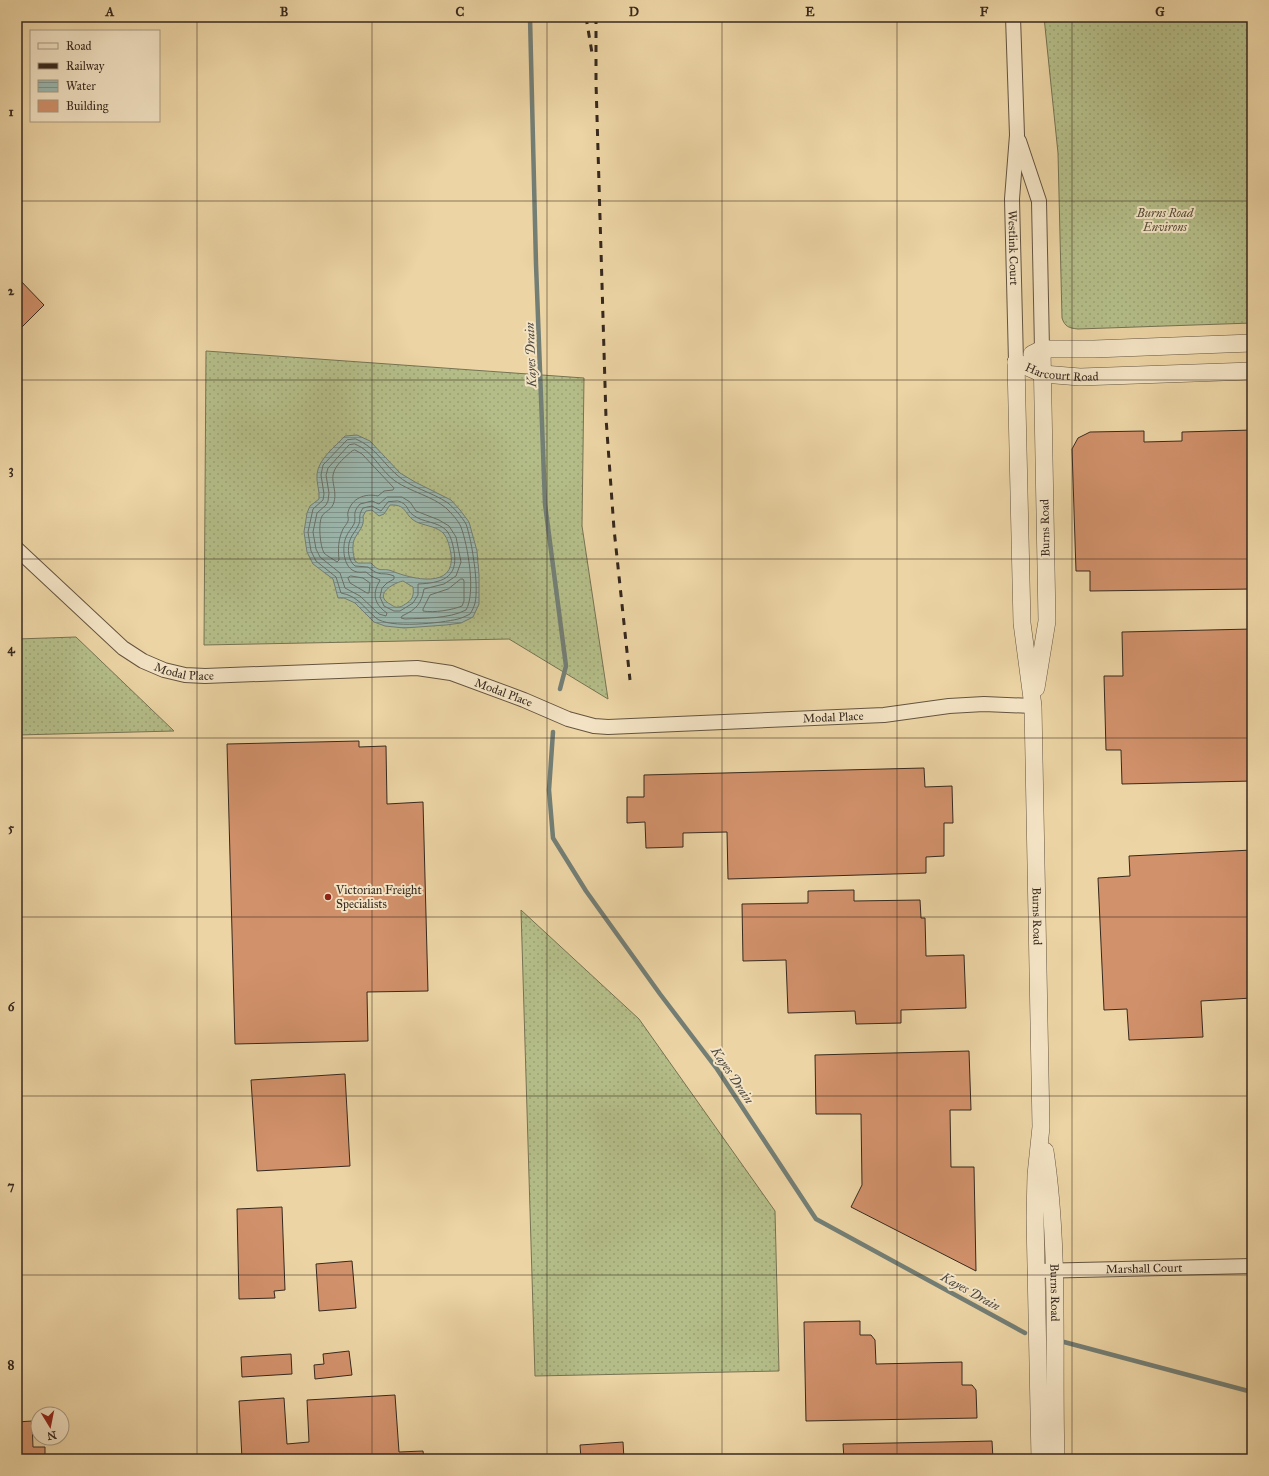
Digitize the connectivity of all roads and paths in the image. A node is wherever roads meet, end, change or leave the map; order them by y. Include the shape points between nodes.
1 (1013, 17) edge
2 (1017, 135) junction
3 (1252, 342) edge
4 (1042, 349) junction
5 (1016, 362) junction
6 (1252, 371) edge
7 (1043, 374) junction
8 (17, 549) edge
9 (1033, 706) junction
10 (1041, 1127) junction
11 (1252, 1266) edge
12 (1035, 1271) junction
13 (1053, 1271) junction
14 (1040, 1459) edge
15 (1056, 1459) edge

1 - 2 street, Westlink Court
2 - 4 street, Westlink Court via 1039,201
2 - 5 street, Westlink Court via 1012,199
3 - 4 street, Harcourt Road
4 - 5 street, Harcourt Road
4 - 7 street, Burns Road
5 - 7 street, Harcourt Road
5 - 9 street, Burns Road via 1022,623
6 - 7 street, Harcourt Road via 1080,377
7 - 9 street, Burns Road via 1047,621
8 - 9 street, Modal Place via 123,648 143,661 185,675 417,668 451,673 568,719 608,727 884,715 984,704
9 - 10 street, Burns Road
10 - 12 street, Burns Road via 1036,1182
10 - 13 street, Burns Road via 1049,1178
11 - 13 street, Marshall Court
12 - 13 street, Marshall Court
12 - 14 street, Burns Road
13 - 15 street, Burns Road

